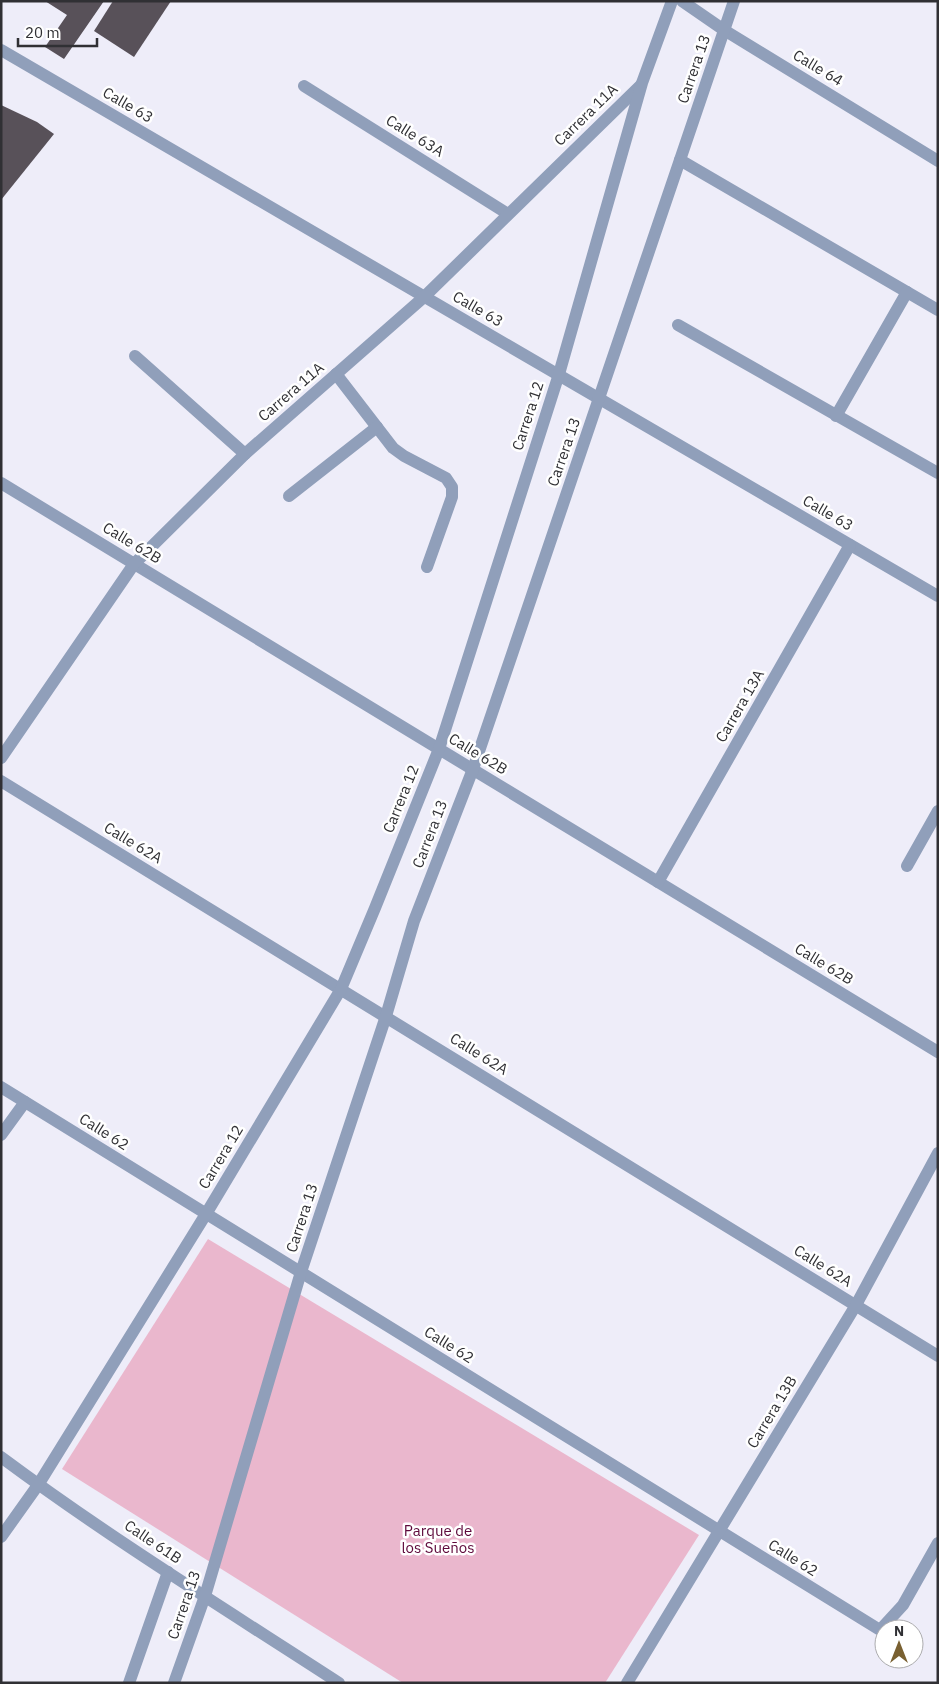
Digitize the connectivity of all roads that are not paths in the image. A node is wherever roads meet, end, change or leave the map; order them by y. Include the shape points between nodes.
1 (672, 1) edge
2 (682, 1) edge
3 (734, 1) edge
4 (724, 30) junction
5 (1, 50) edge
6 (642, 84) junction
7 (304, 86) dead end
8 (680, 160) junction
9 (938, 161) edge
10 (508, 214) junction
11 (907, 292) junction
12 (424, 297) junction
13 (938, 310) edge
14 (678, 325) dead end
15 (135, 356) dead end
16 (336, 374) junction
17 (559, 374) junction
18 (600, 398) junction
19 (836, 416) junction
20 (377, 427) junction
21 (245, 454) junction
22 (938, 473) edge
23 (1, 483) edge
24 (289, 496) dead end
25 (850, 545) junction
26 (134, 564) junction
27 (427, 567) dead end
28 (938, 596) edge
29 (438, 749) junction
30 (1, 758) edge
31 (473, 770) junction
32 (1, 781) edge
33 (938, 811) edge
34 (907, 866) dead end
35 (658, 882) junction
36 (341, 989) junction
37 (386, 1016) junction
38 (938, 1052) edge
39 (1, 1087) edge
40 (25, 1102) junction
41 (1, 1135) edge
42 (938, 1153) edge
43 (206, 1214) junction
44 (301, 1272) junction
45 (856, 1306) junction
46 (938, 1356) edge
47 (1, 1458) edge
48 (38, 1485) junction
49 (720, 1531) junction
50 (1, 1537) edge
51 (938, 1544) edge
52 (168, 1572) junction
53 (205, 1596) junction
54 (128, 1683) edge
55 (174, 1683) edge
56 (338, 1683) edge
57 (627, 1683) edge

1 - 6 street, Carrera 12
2 - 4 street, Calle 64
3 - 4 street, Carrera 13
4 - 8 street, Carrera 13
4 - 9 street, Calle 64
5 - 12 street, Calle 63
6 - 10 street, Carrera 11A
6 - 17 street, Carrera 12
7 - 10 street, Calle 63A
8 - 11 street
8 - 18 street, Carrera 13
10 - 12 street, Carrera 11A
11 - 13 street
11 - 19 street
12 - 16 street, Carrera 11A
12 - 17 street, Calle 63
14 - 19 street
15 - 21 street
16 - 20 street
16 - 21 street, Carrera 11A
17 - 18 street, Calle 63
17 - 29 street, Carrera 12
18 - 25 street, Calle 63
18 - 31 street, Carrera 13
19 - 22 street
20 - 24 street
20 - 27 street via 393,448 446,478 452,488 452,497
21 - 26 street, Carrera 11A
23 - 26 street, Calle 62B
25 - 28 street, Calle 63
25 - 35 street, Carrera 13A
26 - 29 street, Calle 62B
26 - 30 street, Carrera 11A
29 - 31 street, Calle 62B
29 - 36 street, Carrera 12
31 - 35 street, Calle 62B
31 - 37 street, Carrera 13 via 414,921
32 - 36 street, Calle 62A
33 - 34 street
35 - 38 street, Calle 62B
36 - 37 street, Calle 62A
36 - 43 street, Carrera 12
37 - 44 street, Carrera 13
37 - 45 street, Calle 62A
39 - 40 street, Calle 62
40 - 41 street
40 - 43 street, Calle 62
42 - 45 street, Carrera 13B
43 - 44 street, Calle 62
43 - 48 street, Carrera 12
44 - 49 street, Calle 62
44 - 53 street, Carrera 13
45 - 46 street, Calle 62A
45 - 49 street, Carrera 13B
47 - 48 street, Calle 61B
48 - 50 street, Carrera 12
48 - 52 street, Calle 61B
49 - 51 street, Calle 62 via 880,1630 903,1605
49 - 57 street, Carrera 13B
52 - 53 street, Calle 61B
52 - 54 street, Carrera 13
53 - 55 street, Carrera 13
53 - 56 street, Calle 61B

